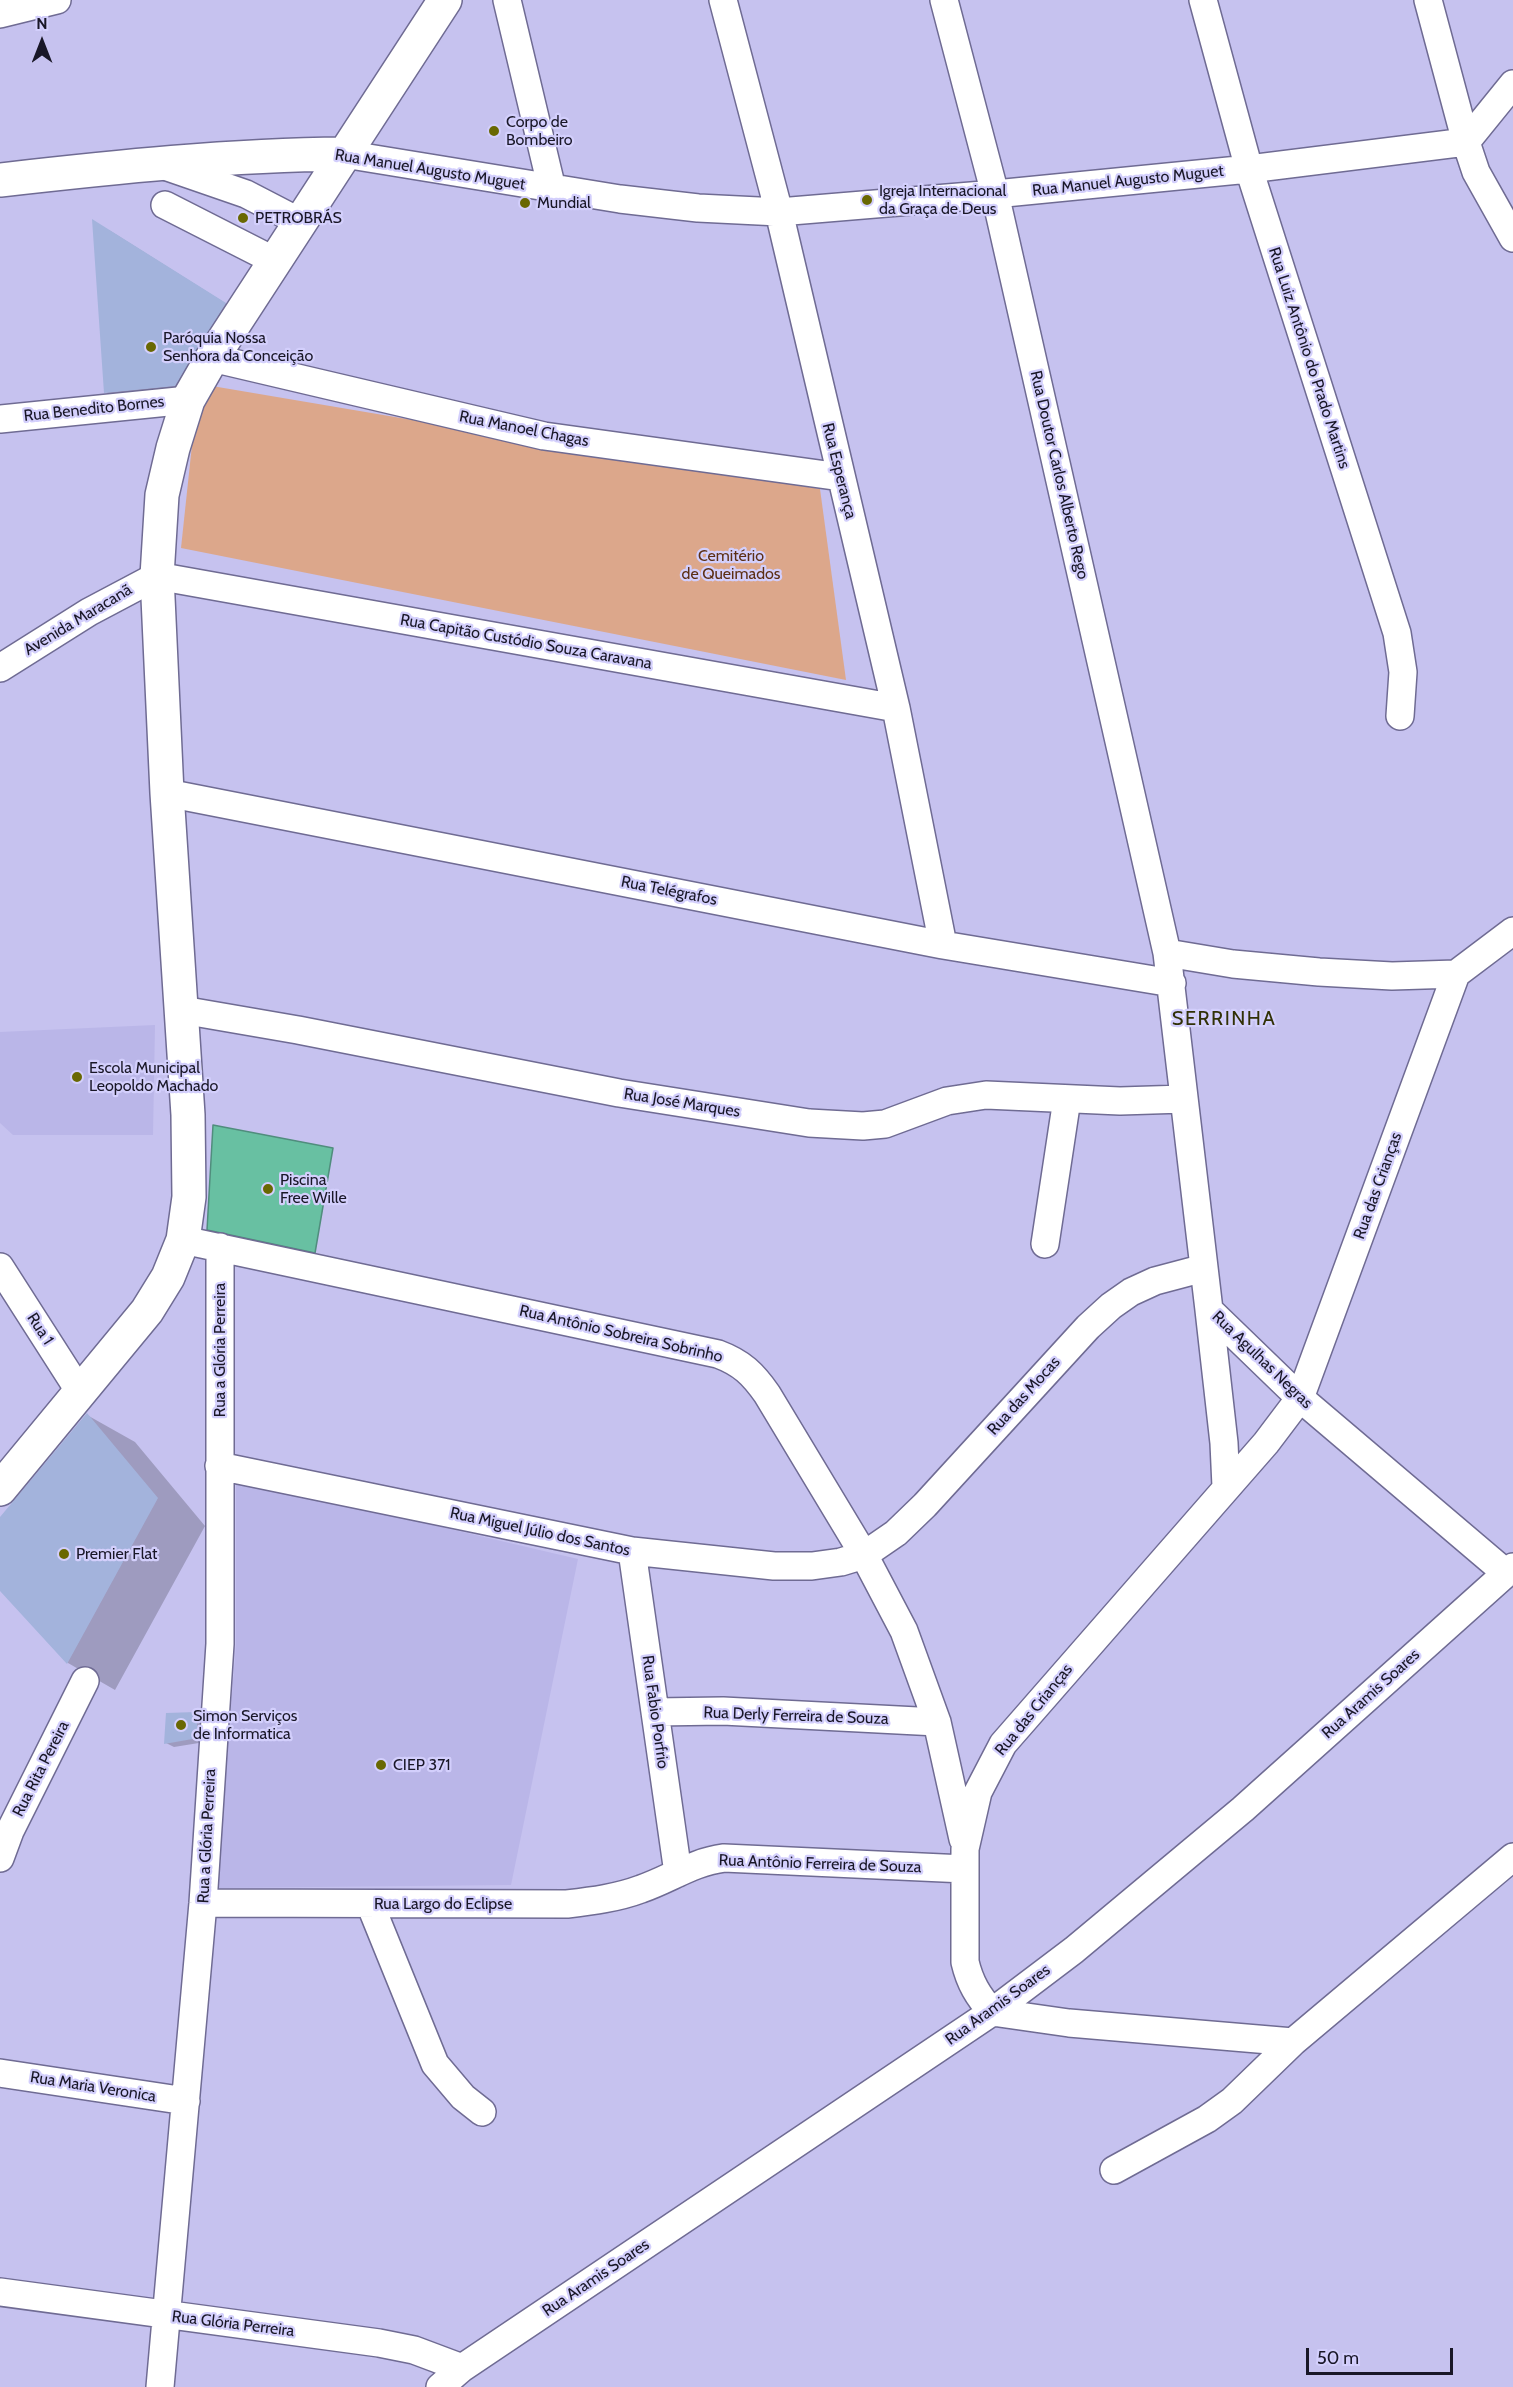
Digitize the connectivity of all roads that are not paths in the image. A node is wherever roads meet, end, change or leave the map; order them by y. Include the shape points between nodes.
1 (57, 0) edge
2 (445, 0) edge
3 (507, 0) edge
4 (723, 0) edge
5 (944, 0) edge
6 (1203, 0) edge
7 (1428, 0) edge
8 (0, 14) edge
9 (1513, 84) edge
10 (1466, 142) junction
11 (344, 154) junction
12 (158, 163) junction
13 (1249, 169) junction
14 (0, 180) edge
15 (552, 189) junction
16 (995, 194) junction
17 (165, 205) dead end
18 (779, 212) junction
19 (300, 222) junction
20 (1513, 238) edge
21 (275, 261) junction
22 (212, 358) junction
23 (188, 400) junction
24 (0, 419) edge
25 (841, 477) junction
26 (157, 576) junction
27 (1, 666) edge
28 (896, 708) junction
29 (1400, 716) dead end
30 (167, 793) junction
31 (1513, 931) edge
32 (943, 945) junction
33 (1167, 953) junction
34 (1456, 974) junction
35 (1172, 983) junction
36 (182, 1010) junction
37 (1067, 1099) junction
38 (1184, 1099) junction
39 (183, 1240) junction
40 (1045, 1244) dead end
41 (220, 1247) junction
42 (0, 1267) edge
43 (1204, 1268) junction
44 (1209, 1310) junction
45 (80, 1392) junction
46 (1300, 1398) junction
47 (219, 1466) junction
48 (1226, 1487) junction
49 (0, 1489) edge
50 (632, 1551) junction
51 (864, 1555) junction
52 (1510, 1570) edge
53 (85, 1681) dead end
54 (655, 1712) junction
55 (937, 1722) junction
56 (1513, 1857) edge
57 (0, 1858) edge
58 (965, 1859) junction
59 (678, 1873) junction
60 (1513, 1879) edge
61 (1473, 1892) junction
62 (204, 1903) junction
63 (370, 1904) junction
64 (992, 2012) junction
65 (1293, 2042) junction
66 (0, 2073) edge
67 (186, 2101) junction
68 (482, 2112) dead end
69 (1114, 2170) dead end
70 (0, 2292) edge
71 (167, 2316) junction
72 (462, 2368) junction
73 (160, 2387) edge
74 (440, 2387) edge

1 - 8 street
2 - 11 main road
3 - 15 street
4 - 18 street, Rua Esperança
5 - 16 street, Rua Doutor Carlos Alberto Rego
6 - 13 street, Rua Luiz Antônio do Prado Martins
7 - 10 street
9 - 10 street
10 - 13 street, Rua Manuel Augusto Muguet
10 - 20 street via 1476,172
11 - 12 main road, Rua Manuel Augusto Muguet
11 - 15 street, Rua Manuel Augusto Muguet
11 - 19 main road
12 - 14 main road, Rua Manuel Augusto Muguet
12 - 19 street via 246,194
13 - 16 street, Rua Manuel Augusto Muguet
13 - 29 street, Rua Luiz Antônio do Prado Martins via 1397,633 1403,672
15 - 18 street, Rua Manuel Augusto Muguet via 698,208
16 - 18 street, Rua Manuel Augusto Muguet
16 - 33 street, Rua Doutor Carlos Alberto Rego
17 - 21 street
18 - 25 street, Rua Esperança
19 - 21 main road
21 - 22 main road
22 - 23 main road
22 - 25 street, Rua Manoel Chagas via 544,436
23 - 24 street, Rua Benedito Bornes
23 - 26 main road via 162,495
25 - 28 street, Rua Esperança
26 - 27 street, Avenida Maracanã
26 - 28 street, Rua Capitão Custódio Souza Caravana
26 - 30 main road
28 - 32 street, Rua Esperança
30 - 32 street, Rua Telégrafos
30 - 36 main road
31 - 34 street
32 - 35 street, Rua Telégrafos
33 - 34 street via 1319,972
33 - 35 street, Rua Agulhas Negras
34 - 46 street, Rua das Crianças
35 - 38 street, Rua Agulhas Negras
36 - 37 street, Rua José Marques via 619,1093 809,1123 885,1124 929,1107 986,1095
36 - 39 main road via 189,1150 189,1197
37 - 38 street, Rua José Marques
37 - 40 street
38 - 43 street, Rua Agulhas Negras
39 - 41 street, Rua Antônio Sobreira Sobrinho
39 - 45 main road via 168,1277 147,1311
41 - 47 street, Rua a Glória Perreira
41 - 51 street, Rua Antônio Sobreira Sobrinho via 736,1360 767,1394
42 - 45 street, Rua 1
43 - 44 street, Rua Agulhas Negras
43 - 51 street, Rua das Mocas via 1155,1281 1111,1306 925,1505 896,1533
44 - 46 street, Rua Agulhas Negras
44 - 48 street
45 - 49 main road
46 - 48 street, Rua das Crianças
46 - 52 street, Rua Agulhas Negras
47 - 50 street, Rua Miguel Júlio dos Santos
47 - 62 street, Rua a Glória Perreira via 220,1644
48 - 58 street, Rua das Crianças via 1003,1744 978,1792
50 - 51 street, Rua Miguel Júlio dos Santos via 774,1566 812,1566
50 - 54 street, Rua Fabio Porfrio
51 - 55 street, Rua Antônio Sobreira Sobrinho via 904,1631
52 - 64 street, Rua Aramis Soares via 1243,1809 1074,1950
53 - 57 street, Rua Rita Pereira
54 - 55 street, Rua Derly Ferreira de Souza via 723,1711
54 - 59 street, Rua Fabio Porfrio
55 - 58 street, Rua Antônio Sobreira Sobrinho
56 - 61 street
58 - 59 street, Rua Antônio Ferreira de Souza via 724,1858 697,1863
58 - 64 street, Rua das Crianças via 965,1962 974,1988
59 - 63 street, Rua Largo do Eclipse via 626,1894 576,1903
60 - 61 street
61 - 65 street
62 - 63 street, Rua Largo do Eclipse
62 - 67 street, Rua a Glória Perreira
63 - 68 street via 435,2064 463,2097
64 - 65 street via 1059,2022
64 - 72 street, Rua Aramis Soares
65 - 69 street via 1252,2083 1207,2119
66 - 67 street, Rua Maria Veronica
67 - 71 street, Rua a Glória Perreira
70 - 71 street, Rua Glória Perreira
71 - 72 street, Rua Glória Perreira via 379,2343 414,2350
71 - 73 street, Rua a Glória Perreira
72 - 74 street, Rua Aramis Soares

